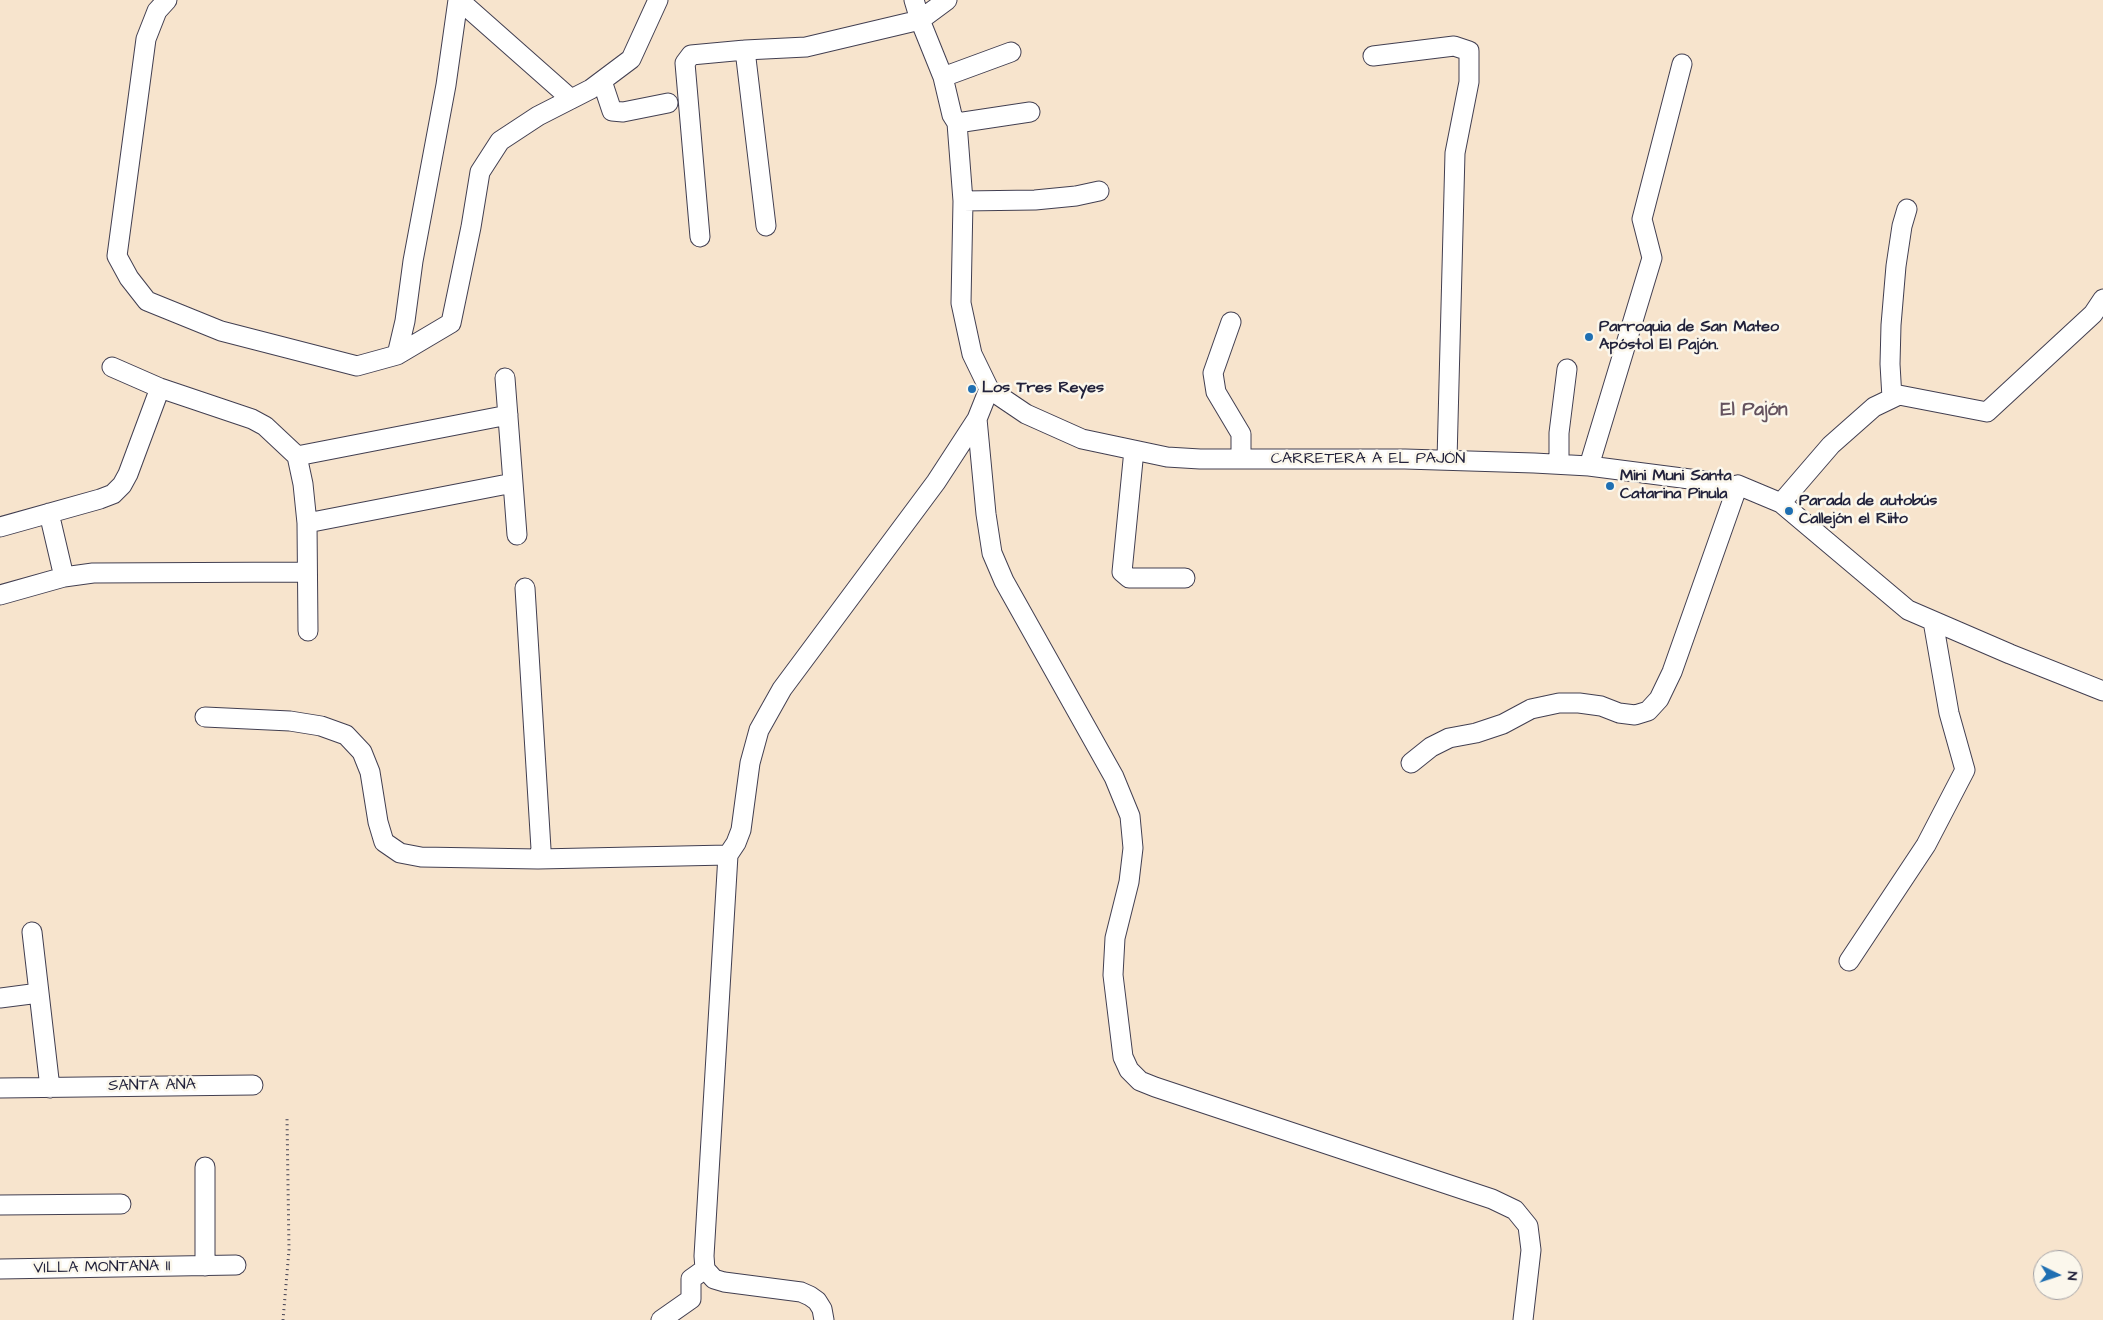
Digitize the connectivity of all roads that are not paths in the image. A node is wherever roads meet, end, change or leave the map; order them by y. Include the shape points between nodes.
1 (167, 0) edge
2 (459, 0) edge
3 (658, 0) edge
4 (914, 0) edge
5 (947, 0) edge
6 (920, 20) junction
7 (745, 50) junction
8 (1011, 52) dead end
9 (1373, 56) dead end
10 (1682, 64) dead end
11 (943, 77) junction
12 (602, 81) junction
13 (571, 99) junction
14 (668, 103) dead end
15 (1030, 112) dead end
16 (957, 123) junction
17 (1099, 191) dead end
18 (964, 201) junction
19 (1907, 209) dead end
20 (766, 226) dead end
21 (700, 237) dead end
22 (2103, 299) edge
23 (1231, 322) dead end
24 (397, 355) junction
25 (112, 367) dead end
26 (1567, 369) dead end
27 (504, 378) dead end
28 (160, 388) junction
29 (989, 389) junction
30 (1892, 398) junction
31 (508, 416) junction
32 (978, 419) junction
33 (1134, 450) junction
34 (297, 456) junction
35 (1241, 459) junction
36 (1447, 460) junction
37 (1559, 464) junction
38 (1589, 466) junction
39 (513, 483) junction
40 (1738, 485) junction
41 (1781, 503) junction
42 (49, 513) junction
43 (307, 523) junction
44 (0, 527) edge
45 (517, 535) dead end
46 (307, 572) junction
47 (64, 577) junction
48 (1185, 578) dead end
49 (525, 588) dead end
50 (0, 595) edge
51 (1933, 621) junction
52 (308, 631) dead end
53 (2103, 691) edge
54 (205, 717) dead end
55 (1411, 763) dead end
56 (728, 855) junction
57 (538, 859) junction
58 (32, 932) dead end
59 (1850, 961) dead end
60 (39, 993) junction
61 (0, 998) edge
62 (253, 1085) dead end
63 (0, 1088) edge
64 (50, 1088) junction
65 (205, 1167) dead end
66 (120, 1204) dead end
67 (0, 1206) edge
68 (236, 1265) dead end
69 (205, 1266) junction
70 (0, 1269) edge
71 (705, 1269) junction
72 (661, 1320) edge
73 (824, 1320) edge
74 (1523, 1320) edge

1 - 24 street via 157,10 146,38 116,256 128,278 147,300 221,331 357,366
2 - 13 street
2 - 24 street
3 - 12 street via 631,59
4 - 6 street
5 - 6 street
6 - 7 street via 806,48
6 - 11 street
7 - 20 street
7 - 21 street via 691,55 685,63
8 - 11 street
9 - 36 street via 1454,46 1469,51 1469,82 1456,153
10 - 38 street via 1642,219 1652,258
11 - 16 street
12 - 13 street
12 - 14 street via 612,111 623,112
13 - 24 street via 500,141 480,172 451,323
15 - 16 street
16 - 18 street
17 - 18 street via 1035,200
18 - 29 street via 961,304 972,354
19 - 30 street via 1896,266 1891,325
22 - 30 street via 2093,314 1987,412 1899,395
23 - 35 street via 1213,373 1216,392 1241,434
25 - 28 street
26 - 37 street via 1559,433
27 - 31 street
28 - 34 street via 252,419 266,426
28 - 42 street via 122,485 113,494 100,499
29 - 32 street
29 - 33 street, CARRETERA A EL PAJÓN via 1026,414 1053,427 1082,439
30 - 41 street via 1874,407 1831,445
31 - 34 street
31 - 39 street
32 - 56 street via 936,482 782,689 759,730 750,763 741,830
32 - 74 street via 992,553 1004,581 1114,777 1130,816 1133,848 1130,882 1115,938 1113,975 1123,1057 1129,1070 1140,1081 1155,1087 1492,1199 1515,1210 1528,1226 1531,1250
33 - 35 street, CARRETERA A EL PAJÓN via 1175,457
33 - 48 street via 1122,572 1129,578
34 - 43 street
35 - 36 street, CARRETERA A EL PAJÓN
36 - 37 street, CARRETERA A EL PAJÓN
37 - 38 street, CARRETERA A EL PAJÓN
38 - 40 street, CARRETERA A EL PAJÓN via 1713,482 1734,489
39 - 43 street
39 - 45 street
40 - 41 street, CARRETERA A EL PAJÓN
40 - 55 street via 1672,672 1659,699 1648,711 1635,715 1580,703 1559,703 1531,709 1503,724 1449,738
41 - 51 street, CARRETERA A EL PAJÓN via 1908,610
42 - 44 street
42 - 47 street
43 - 46 street
46 - 47 street via 128,572
46 - 52 street
47 - 50 street
49 - 57 street via 541,849
51 - 53 street, CARRETERA A EL PAJÓN
51 - 59 street via 1950,713 1965,770 1926,845
54 - 57 street via 290,721 321,726 346,735 362,752 370,772 384,842 400,853 421,857
56 - 57 street
56 - 71 street
58 - 60 street
60 - 61 street
60 - 64 street
62 - 64 street, SANTA ANA
63 - 64 street, SANTA ANA
65 - 69 street
66 - 67 street
68 - 69 street, VILLA MONTANA II
69 - 70 street, VILLA MONTANA II
71 - 72 street via 691,1279 691,1299
71 - 73 street via 714,1279 724,1282 801,1292 817,1301

